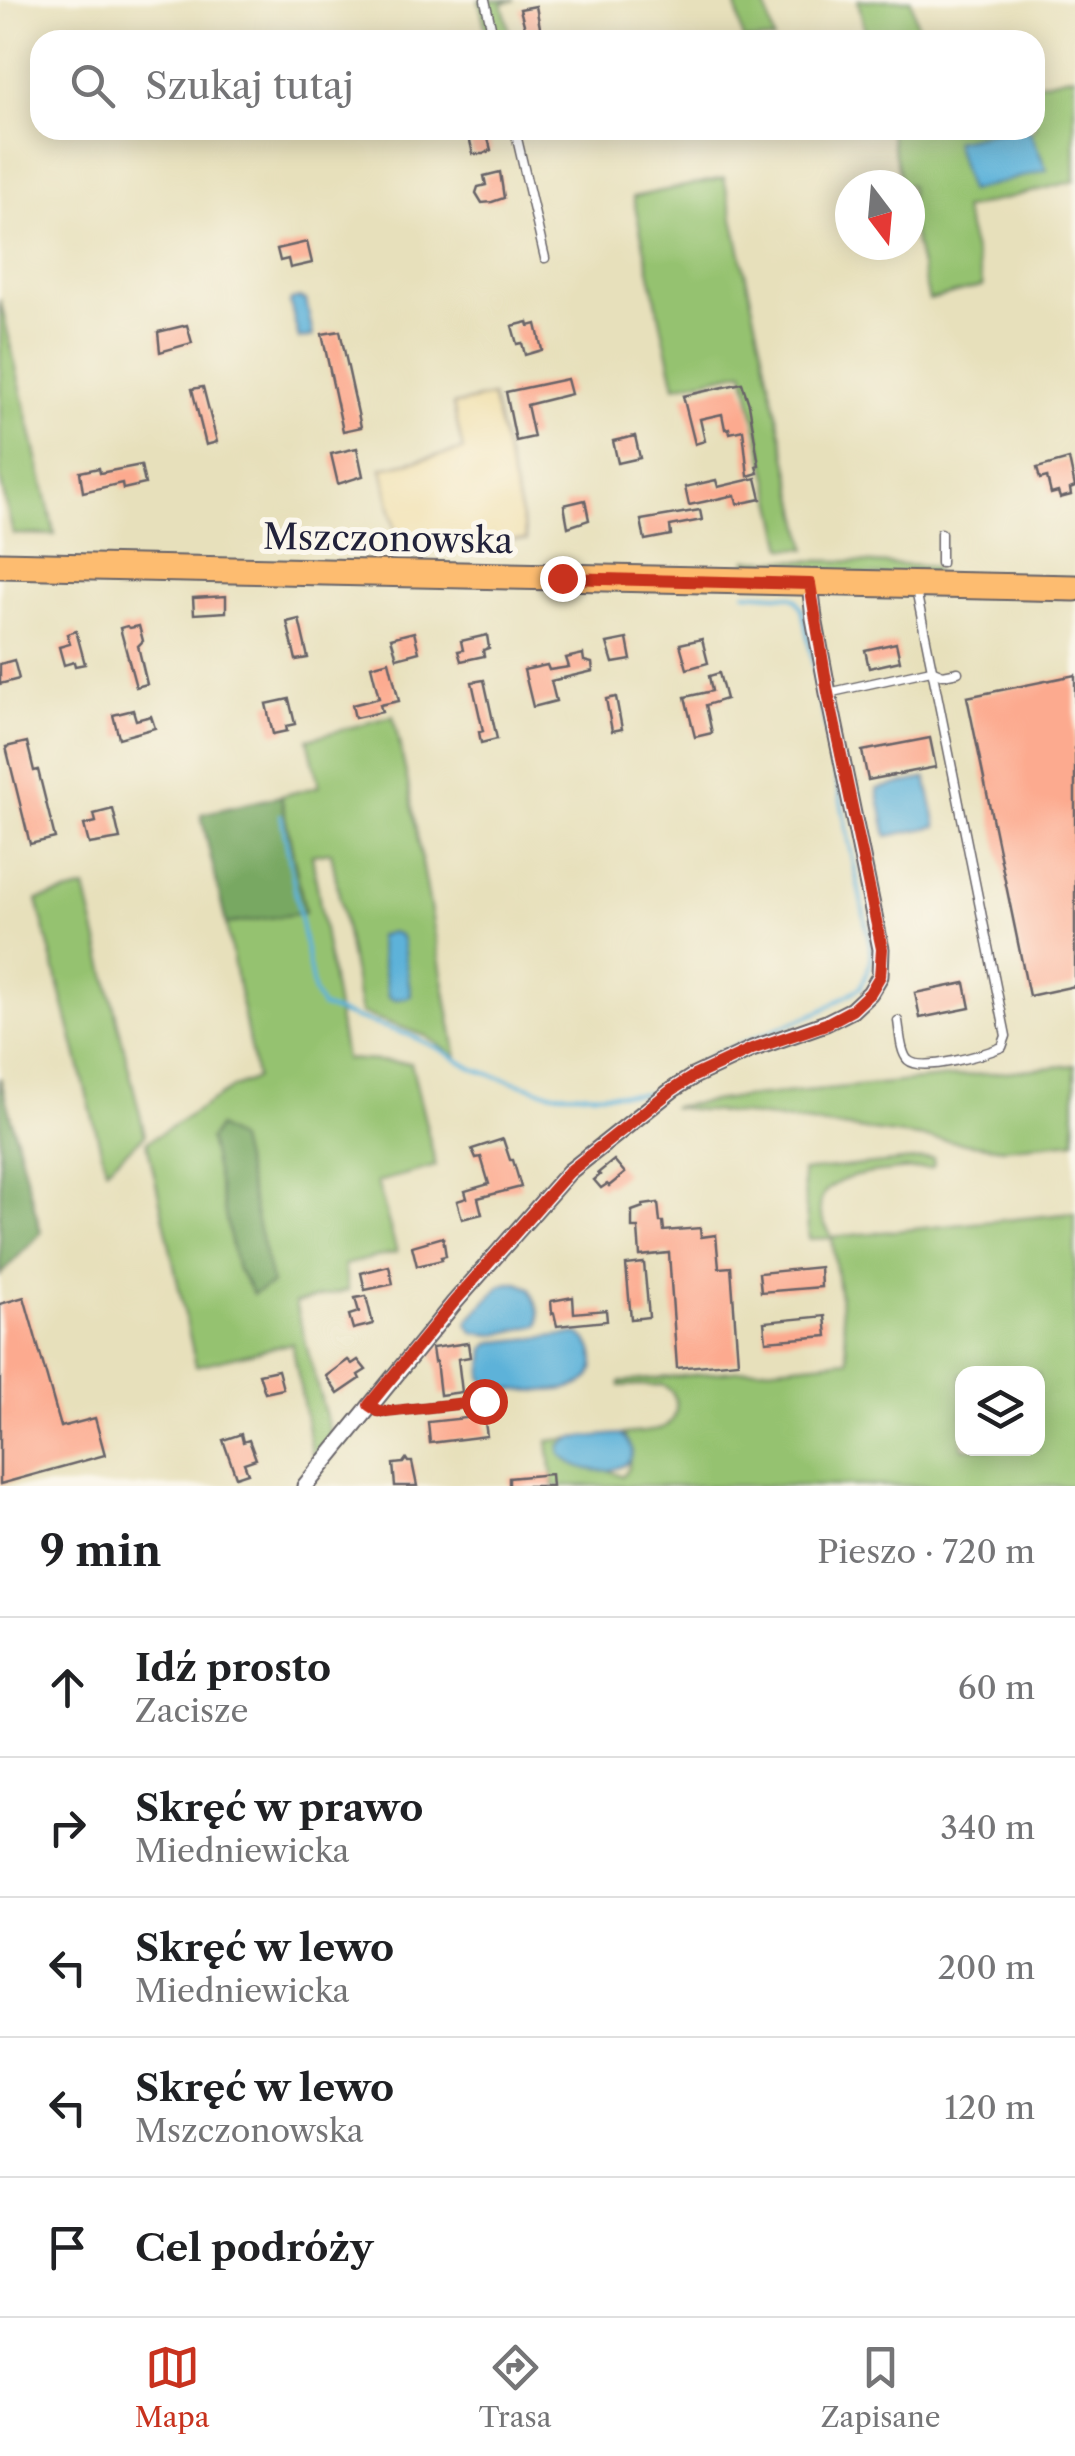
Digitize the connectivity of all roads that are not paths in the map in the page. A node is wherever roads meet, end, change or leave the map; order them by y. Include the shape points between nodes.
1 (485, 0) edge
2 (492, 30) edge
3 (516, 140) edge
4 (544, 258) dead end
5 (941, 534) dead end
6 (941, 563) dead end
7 (0, 565) edge
8 (810, 584) junction
9 (915, 584) junction
10 (1075, 588) edge
11 (930, 670) junction
12 (958, 672) dead end
13 (828, 693) junction
14 (898, 1021) dead end
15 (484, 1401) dead end
16 (369, 1405) junction
17 (305, 1486) edge

1 - 2 lane
3 - 4 lane
5 - 6 lane
7 - 8 main road, Mszczonowska
8 - 9 main road, Mszczonowska
8 - 13 street
9 - 10 main road, Mszczonowska
9 - 11 lane
11 - 12 lane
11 - 13 lane
11 - 14 lane via 1006,1036 1002,1048 988,1053 916,1064 904,1052
13 - 16 street via 882,949 880,976 870,993 826,1024 694,1076 593,1152 534,1209
15 - 16 lane via 386,1412
16 - 17 street

